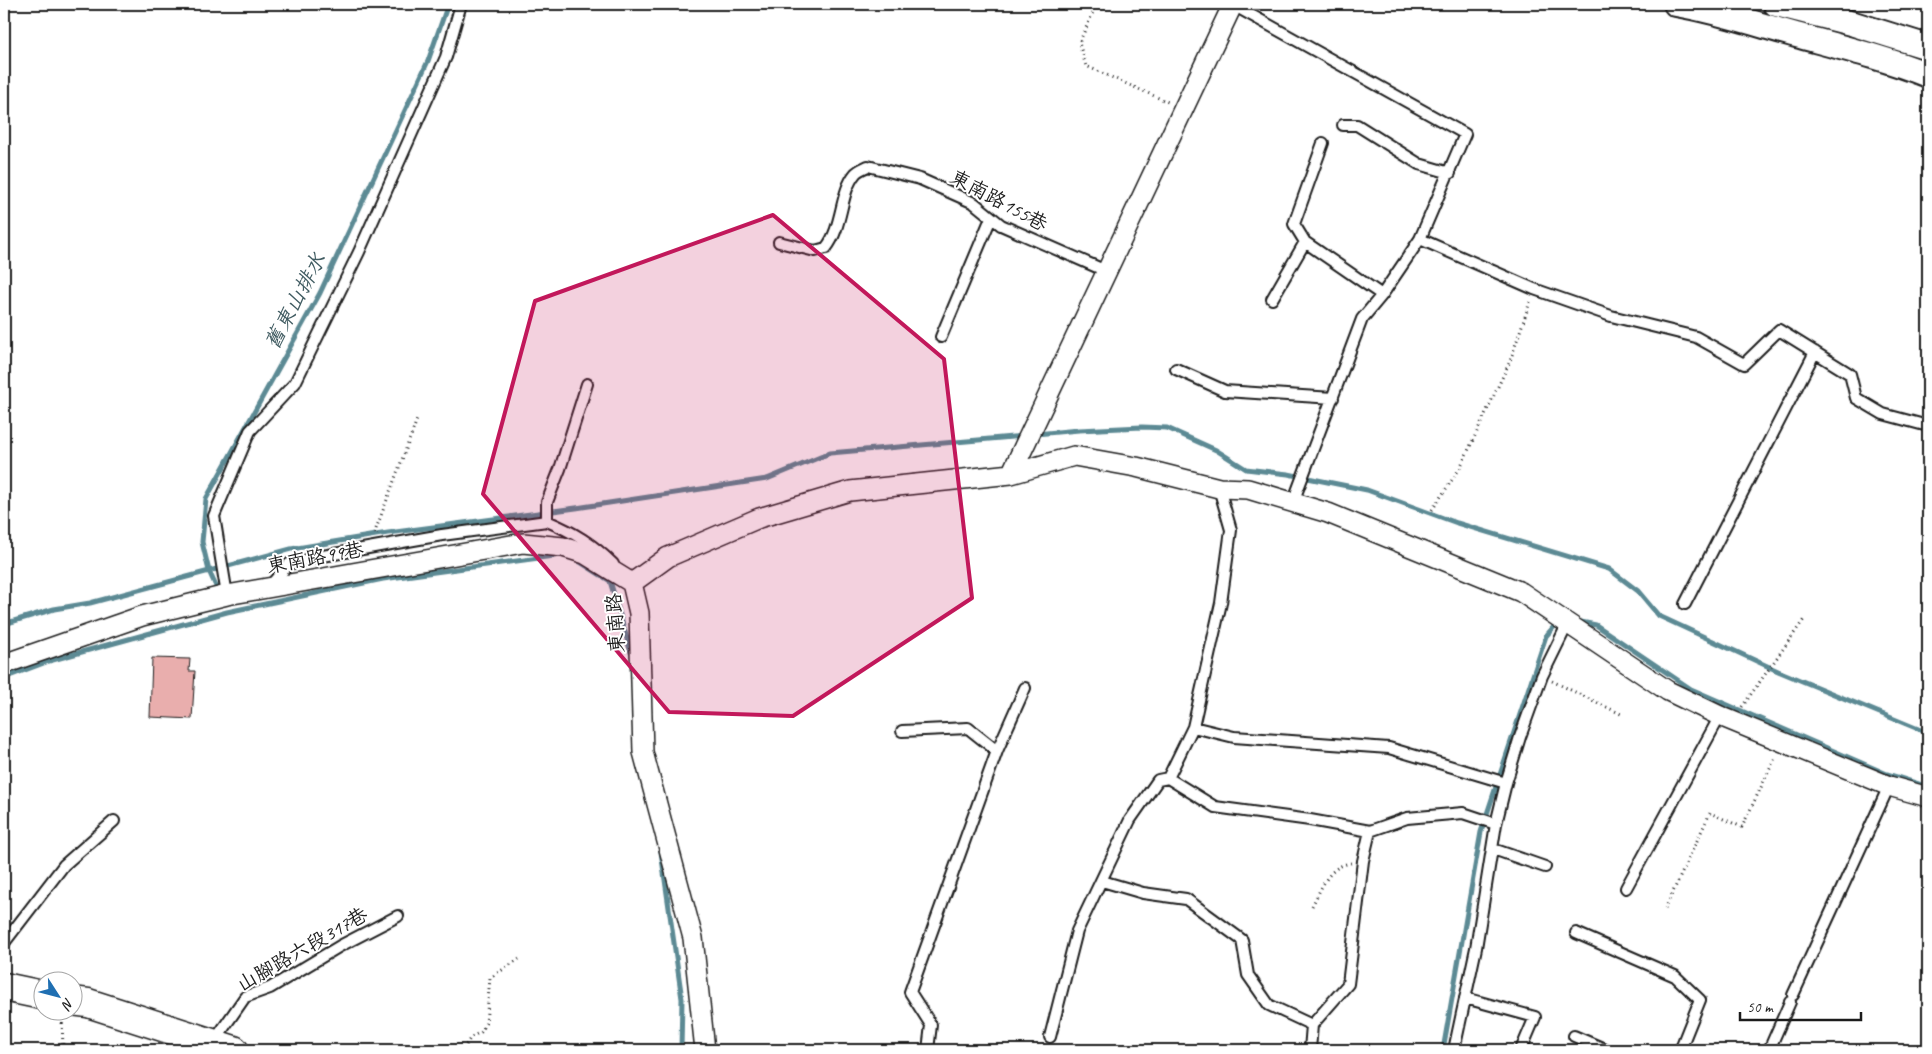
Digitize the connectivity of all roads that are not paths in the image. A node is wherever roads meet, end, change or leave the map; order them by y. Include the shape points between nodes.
1 (461, 4) edge
2 (1233, 4) edge
3 (1676, 4) edge
4 (1776, 4) edge
5 (1928, 46) edge
6 (1928, 75) edge
7 (1343, 124) dead end
8 (1323, 143) dead end
9 (1450, 173) junction
10 (991, 218) junction
11 (1420, 239) junction
12 (779, 242) dead end
13 (1305, 242) junction
14 (1106, 271) junction
15 (1382, 295) junction
16 (1272, 299) dead end
17 (941, 337) dead end
18 (1816, 352) junction
19 (1176, 369) dead end
20 (586, 384) dead end
21 (1332, 398) junction
22 (1928, 426) edge
23 (1011, 474) junction
24 (1219, 488) junction
25 (1293, 502) junction
26 (547, 521) junction
27 (632, 584) junction
28 (268, 588) junction
29 (227, 595) junction
30 (1685, 604) dead end
31 (1562, 619) junction
32 (4, 664) edge
33 (1025, 688) dead end
34 (1727, 718) junction
35 (1193, 727) junction
36 (902, 732) dead end
37 (997, 751) junction
38 (1168, 778) junction
39 (1506, 783) junction
40 (1889, 786) junction
41 (1928, 797) edge
42 (114, 820) dead end
43 (1496, 824) junction
44 (1370, 831) junction
45 (1493, 849) junction
46 (1545, 867) dead end
47 (1102, 881) junction
48 (1626, 888) dead end
49 (398, 916) dead end
50 (1576, 933) dead end
51 (4, 943) edge
52 (4, 987) edge
53 (32, 993) edge
54 (1465, 998) junction
55 (82, 1002) edge
56 (1312, 1025) junction
57 (1574, 1036) dead end
58 (1050, 1037) dead end
59 (223, 1047) edge
60 (705, 1050) edge
61 (928, 1050) edge
62 (1310, 1050) edge
63 (1454, 1050) edge
64 (1521, 1050) edge
65 (1607, 1050) edge
66 (1680, 1050) edge
67 (1769, 1050) edge

1 - 29 lane via 446,57 359,252 295,383 250,431 214,516
2 - 9 lane via 1466,134
2 - 14 street
3 - 6 street via 1907,66
4 - 5 street
7 - 9 lane via 1357,125 1419,164
8 - 13 lane via 1294,224
9 - 11 lane
10 - 12 lane, 東南路155巷 via 974,202 920,179 868,166 855,173 826,248 815,251
10 - 14 lane, 東南路155巷 via 1001,226
10 - 17 lane
11 - 15 lane
11 - 18 lane via 1534,289 1611,316 1696,337 1744,364 1779,330
13 - 15 lane
13 - 16 lane
14 - 23 street
15 - 21 lane via 1362,319
18 - 22 lane via 1850,374 1856,398 1883,414
18 - 30 lane
19 - 21 lane via 1225,390
20 - 26 lane via 547,502
21 - 25 lane
23 - 24 street, 東南路 via 1074,456 1136,467
23 - 27 street, 東南路 via 850,491 759,518 668,557
24 - 25 street, 東南路 via 1248,489
24 - 35 lane via 1231,530 1221,603
25 - 31 street, 東南路 via 1328,513 1521,592
26 - 27 lane via 591,544
26 - 28 lane via 442,535 289,564
27 - 28 street, 東南路99巷 via 585,554 562,547 523,543
27 - 60 street, 東南路 via 639,613 643,752 693,938
28 - 29 street, 東南路99巷
29 - 32 street, 東南路99巷 via 142,616
31 - 34 street, 東南路 via 1668,691
31 - 39 lane
33 - 37 lane
34 - 40 street, 東南路
34 - 48 lane
35 - 38 lane
35 - 39 lane via 1234,737 1389,748
36 - 37 lane via 968,728
37 - 61 lane via 910,992 931,1025
38 - 44 lane via 1214,807
38 - 47 lane via 1158,780 1130,820
39 - 43 lane
40 - 41 street, 東南路
40 - 67 lane
42 - 51 lane via 64,865
43 - 44 lane via 1463,813 1407,818
43 - 45 lane
44 - 56 lane via 1363,861 1348,984
45 - 46 lane
45 - 54 lane
47 - 56 lane via 1143,894 1186,898 1242,940 1248,975 1269,1005
47 - 58 lane via 1077,931
49 - 59 lane, 山腳路六段317巷 via 270,988 245,997
50 - 66 lane via 1675,976 1700,1000
52 - 53 main road
54 - 63 lane
54 - 64 lane via 1535,1017
55 - 59 main road
56 - 62 lane
57 - 65 lane

